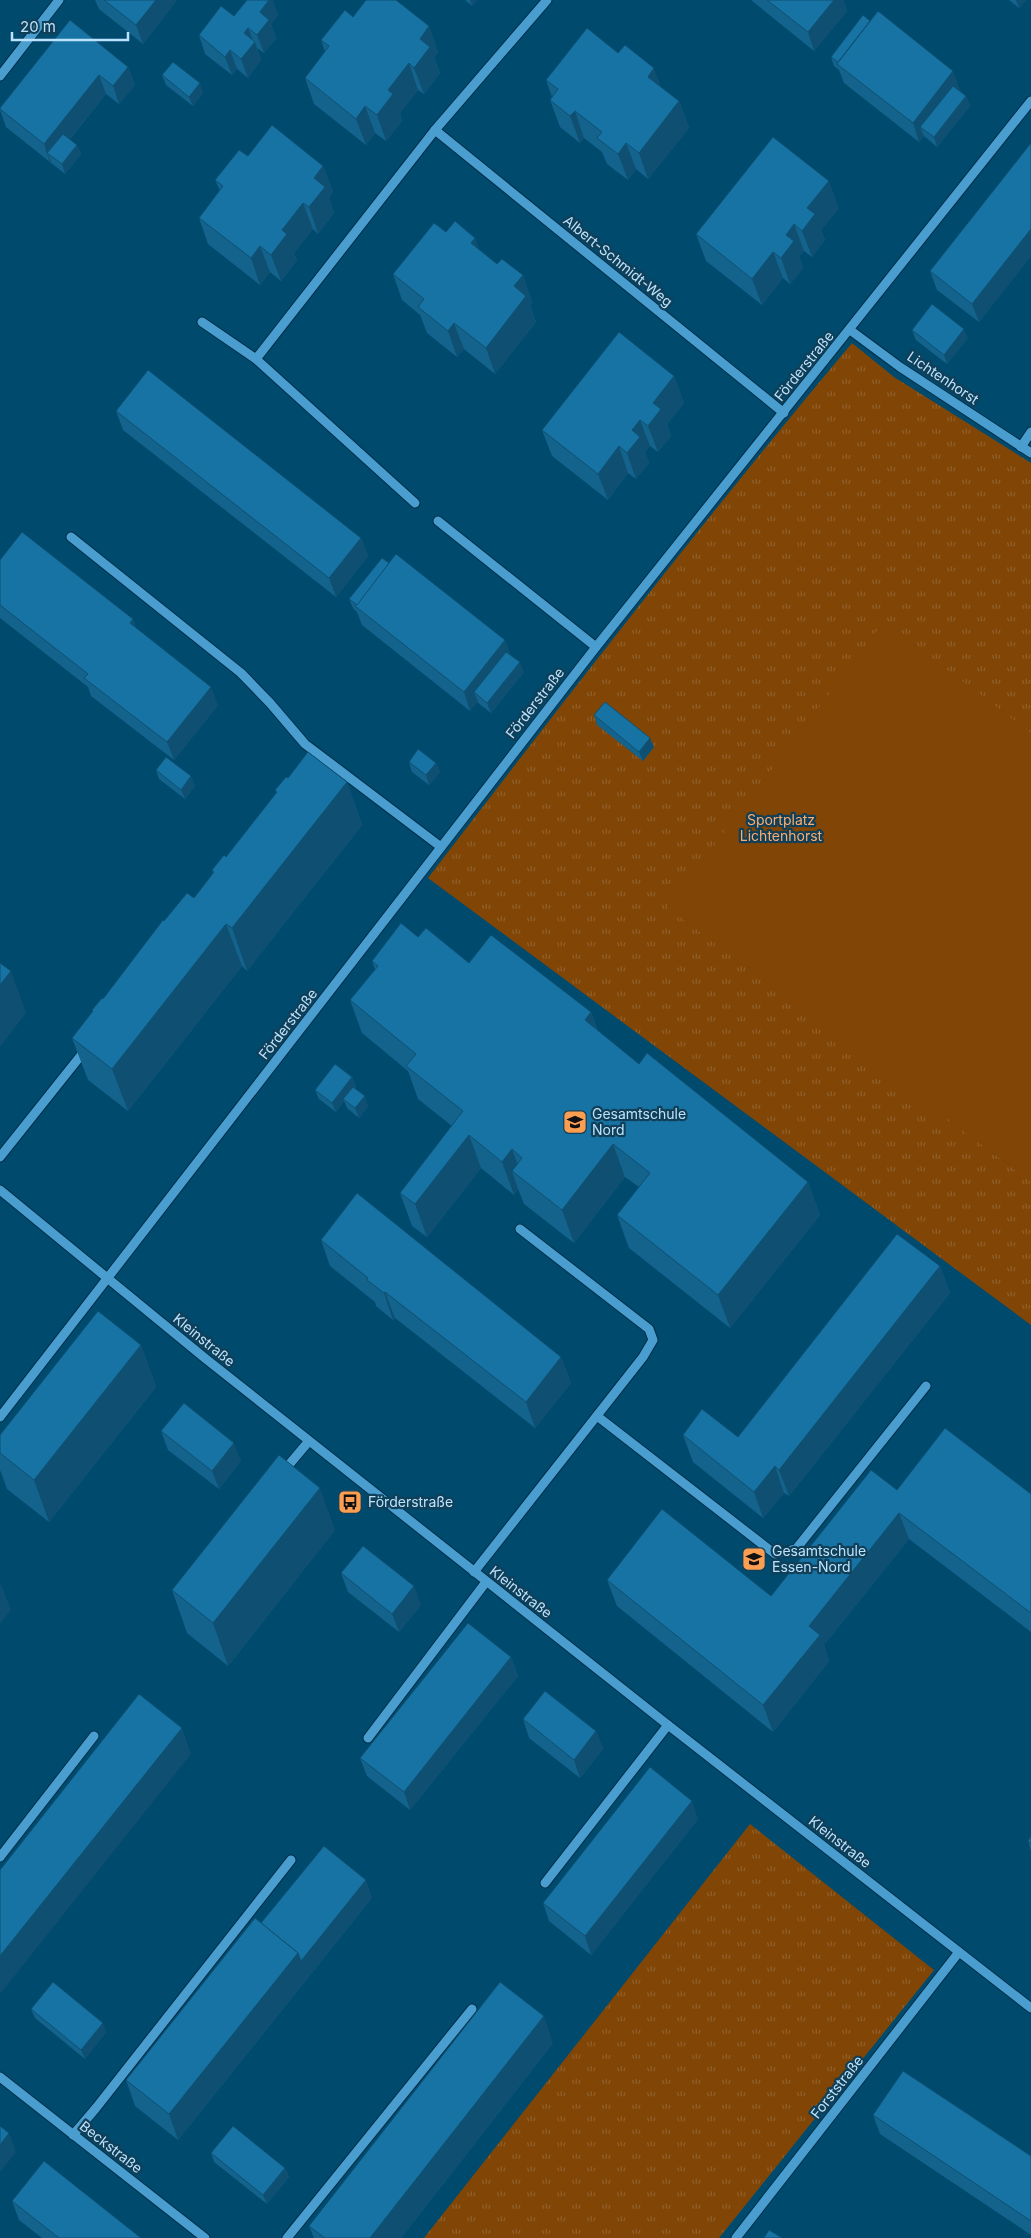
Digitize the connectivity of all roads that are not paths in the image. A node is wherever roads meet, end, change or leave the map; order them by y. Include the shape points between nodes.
1 (59, 0) edge
2 (547, 0) edge
3 (0, 76) edge
4 (1031, 101) edge
5 (435, 130) junction
6 (202, 322) dead end
7 (850, 330) junction
8 (256, 359) junction
9 (784, 413) junction
10 (1031, 432) edge
11 (1022, 447) junction
12 (1031, 453) edge
13 (415, 504) dead end
14 (438, 521) dead end
15 (71, 537) dead end
16 (596, 647) junction
17 (319, 755) junction
18 (313, 763) edge
19 (441, 847) junction
20 (92, 1041) edge
21 (0, 1157) edge
22 (0, 1190) edge
23 (520, 1229) dead end
24 (108, 1278) junction
25 (926, 1386) dead end
26 (597, 1416) junction
27 (0, 1417) edge
28 (309, 1440) junction
29 (277, 1479) edge
30 (474, 1572) junction
31 (486, 1582) junction
32 (668, 1725) junction
33 (94, 1736) dead end
34 (368, 1738) dead end
35 (0, 1857) edge
36 (291, 1860) dead end
37 (545, 1883) dead end
38 (959, 1952) junction
39 (472, 2008) dead end
40 (1031, 2008) edge
41 (0, 2078) edge
42 (73, 2135) junction
43 (205, 2238) edge
44 (287, 2238) edge
45 (736, 2238) edge

1 - 3 street
2 - 5 street
4 - 7 street, Förderstraße
5 - 8 street
5 - 9 street, Albert-Schmidt-Weg
6 - 8 street
7 - 9 street, Förderstraße
7 - 11 street, Lichtenhorst
8 - 13 street
9 - 16 street, Förderstraße
10 - 11 street
11 - 12 street, Lichtenhorst
14 - 16 street
15 - 17 street via 241,673 305,744
16 - 19 street, Förderstraße
17 - 18 street
17 - 19 street
19 - 24 street, Förderstraße
20 - 21 street
22 - 24 street, Kleinstraße
23 - 26 street via 649,1329 653,1340 648,1349
24 - 27 street, Förderstraße
24 - 28 street, Kleinstraße
25 - 26 street via 796,1549 774,1554
26 - 30 street
28 - 29 street
28 - 30 street, Kleinstraße
30 - 31 street, Kleinstraße
31 - 32 street, Kleinstraße
31 - 34 street
32 - 37 street
32 - 38 street, Kleinstraße
33 - 35 street
36 - 42 street
38 - 40 street, Kleinstraße
38 - 45 street, Forststraße
39 - 44 street
41 - 42 street, Beckstraße
42 - 43 street, Beckstraße

